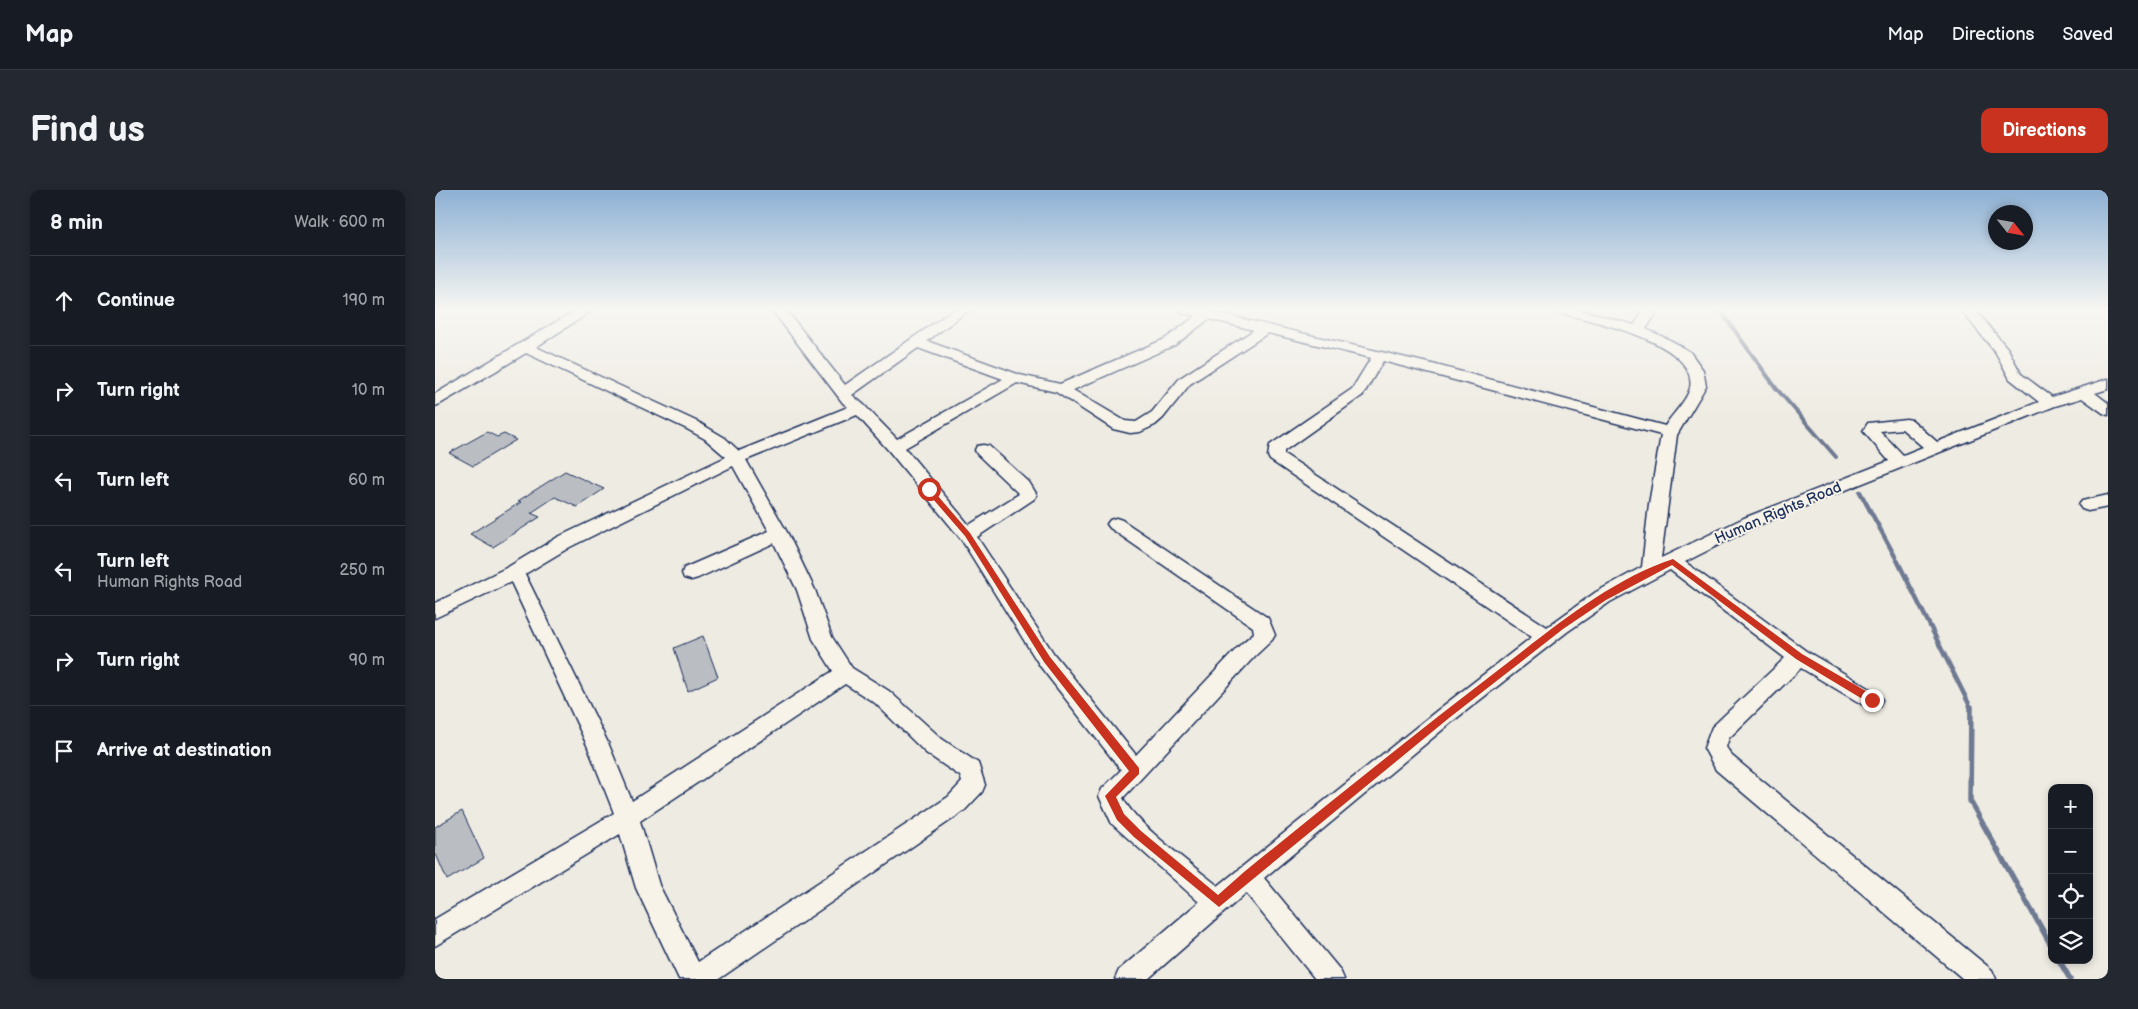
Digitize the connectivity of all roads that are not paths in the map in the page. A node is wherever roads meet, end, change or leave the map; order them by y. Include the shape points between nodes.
1 (525, 347) joint
2 (808, 347) edge
3 (908, 347) edge
4 (928, 347) edge
5 (1159, 347) edge
6 (1238, 347) edge
7 (1340, 347) edge
8 (1673, 347) edge
9 (1999, 347) edge
10 (1379, 356) junction
11 (1015, 378) junction
12 (2108, 384) edge
13 (1061, 389) junction
14 (844, 392) junction
15 (2085, 392) junction
16 (435, 401) edge
17 (2050, 403) junction
18 (859, 408) junction
19 (2108, 410) edge
20 (1669, 432) junction
21 (895, 447) junction
22 (1935, 449) junction
23 (983, 450) dead end
24 (737, 458) junction
25 (1900, 462) junction
26 (2108, 501) edge
27 (2088, 505) dead end
28 (1116, 524) dead end
29 (779, 534) junction
30 (967, 534) junction
31 (1673, 562) junction
32 (1651, 571) junction
33 (515, 572) junction
34 (691, 573) dead end
35 (435, 610) edge
36 (1547, 637) junction
37 (1799, 656) junction
38 (845, 674) junction
39 (1872, 700) dead end
40 (1135, 771) junction
41 (627, 817) junction
42 (1248, 876) junction
43 (1219, 902) junction
44 (435, 933) edge
45 (693, 979) edge
46 (697, 979) edge
47 (1127, 979) edge
48 (1331, 979) edge
49 (1983, 979) edge

1 - 16 street
1 - 24 street via 717,438
2 - 14 street
3 - 14 street
4 - 11 street
5 - 13 street
6 - 13 street via 1185,381 1167,406 1140,427 1128,429 1119,425
7 - 10 street
8 - 20 street via 1692,364 1698,387
9 - 17 street via 2015,376
10 - 20 street
10 - 36 street via 1358,392 1276,449 1276,456
11 - 13 street
11 - 21 street
12 - 15 street, Human Rights Road
14 - 18 street via 848,400
15 - 17 street, Human Rights Road
15 - 19 street
17 - 22 street, Human Rights Road
18 - 21 street
18 - 24 street
20 - 32 street via 1655,513
21 - 30 street
22 - 25 street, Human Rights Road
22 - 25 street via 1906,424 1874,427 1871,431
23 - 30 street via 1023,486 1028,495
24 - 29 street
24 - 33 street via 564,542
25 - 31 street, Human Rights Road via 1750,522
26 - 27 street
28 - 40 street via 1261,623 1265,635
29 - 34 street
29 - 38 street via 806,590 823,640
30 - 40 street via 1047,660
31 - 32 street, Human Rights Road
31 - 37 street
32 - 36 street, Human Rights Road via 1603,597
33 - 35 street
33 - 41 street via 598,746
36 - 42 street, Human Rights Road
37 - 39 street
37 - 49 street via 1720,733 1715,748 1724,763
38 - 41 street
38 - 46 street via 882,697 934,746 970,770 974,785 956,804
40 - 43 street via 1110,796 1120,817
41 - 44 street
41 - 45 street via 648,888
42 - 43 street, Human Rights Road
42 - 48 street
43 - 47 street, Human Rights Road

